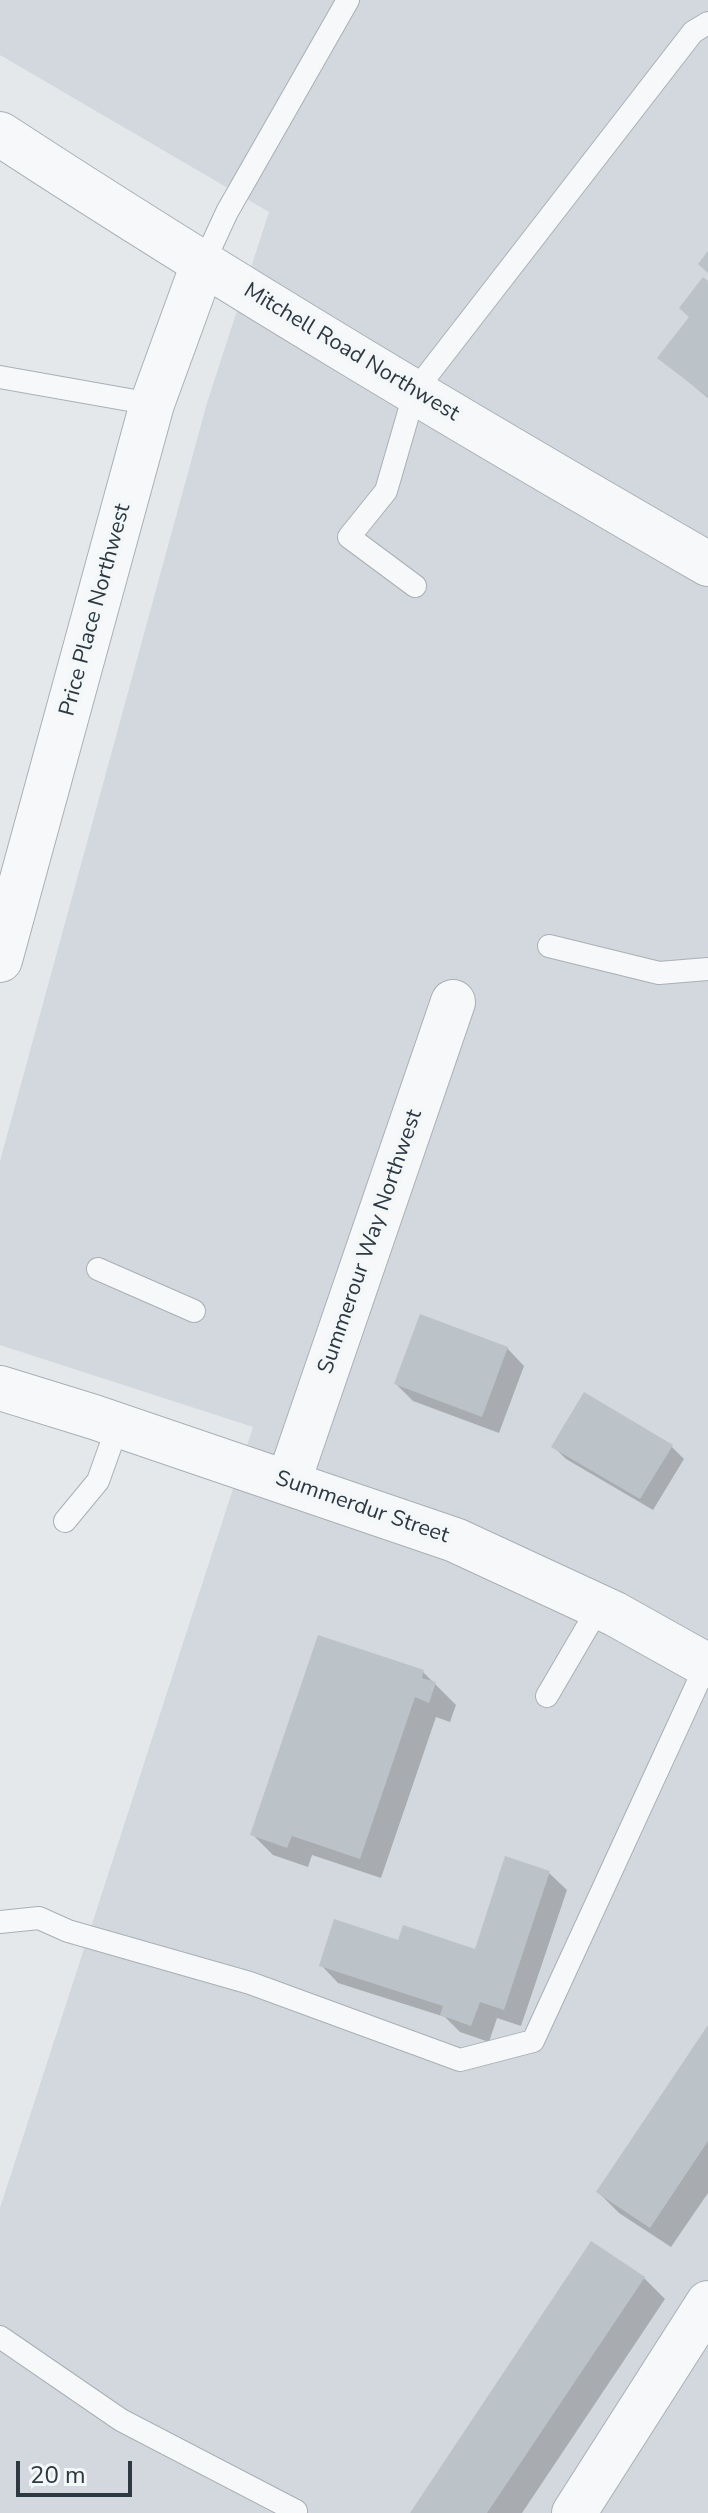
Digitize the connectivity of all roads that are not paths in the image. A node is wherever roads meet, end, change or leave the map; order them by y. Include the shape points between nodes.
1 (348, 0) edge
2 (708, 23) edge
3 (0, 134) edge
4 (203, 264) junction
5 (0, 377) edge
6 (415, 391) junction
7 (152, 404) junction
8 (708, 564) edge
9 (415, 586) dead end
10 (549, 946) dead end
11 (0, 960) edge
12 (708, 969) edge
13 (453, 1002) dead end
14 (98, 1269) dead end
15 (194, 1311) dead end
16 (0, 1388) edge
17 (118, 1425) junction
18 (288, 1483) junction
19 (65, 1521) dead end
20 (599, 1607) junction
21 (707, 1665) edge
22 (547, 1696) dead end
23 (0, 1922) edge
24 (708, 2303) edge
25 (0, 2337) edge
26 (296, 2511) dead end
27 (574, 2513) edge

1 - 4 lane
2 - 6 lane via 693,32
3 - 4 street, Mitchell Road Northwest
4 - 6 street, Mitchell Road Northwest
4 - 7 street, Price Place Northwest
5 - 7 lane
6 - 8 street, Mitchell Road Northwest
6 - 9 lane via 386,491 349,537
7 - 11 street, Price Place Northwest
10 - 12 lane via 659,973
13 - 18 street, Summerour Way Northwest
14 - 15 lane
16 - 17 street, Summerdur Street
17 - 18 street, Summerdur Street
17 - 19 lane via 98,1481
18 - 20 street, Summerdur Street via 455,1540
20 - 21 street, Summerdur Street
20 - 22 lane
21 - 23 lane via 533,2041 460,2060 250,1983 39,1918
24 - 27 street
25 - 26 lane via 121,2420

